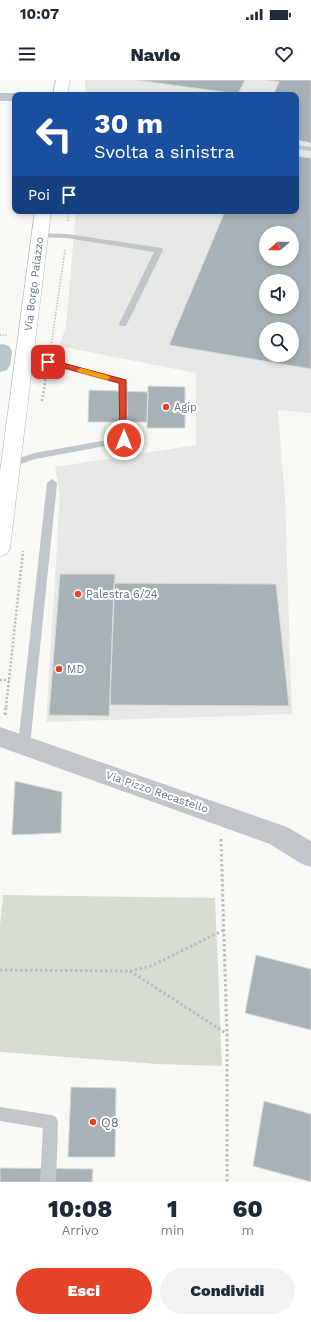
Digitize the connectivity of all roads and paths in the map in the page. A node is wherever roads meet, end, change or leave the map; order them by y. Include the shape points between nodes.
1 (63, 80) edge
2 (61, 92) edge
3 (0, 97) edge
4 (12, 97) edge
5 (299, 147) edge
6 (311, 149) edge
7 (43, 214) edge
8 (40, 235) junction
9 (123, 324) dead end
10 (26, 351) junction
11 (10, 465) junction
12 (52, 483) dead end
13 (0, 548) edge
14 (0, 680) edge
15 (9, 680) dead end
16 (0, 737) edge
17 (24, 745) junction
18 (221, 836) dead end
19 (311, 855) edge
20 (224, 930) junction
21 (0, 970) edge
22 (130, 971) junction
23 (226, 1034) junction
24 (0, 1114) edge
25 (48, 1182) edge
26 (227, 1182) edge

1 - 2 main road
3 - 4 street
5 - 6 lane
7 - 8 main road, Via Borgo Palazzo
8 - 9 lane via 67,236 159,250
8 - 10 main road, Via Borgo Palazzo
10 - 11 main road, Via Borgo Palazzo
10 - 11 lane via 48,362 123,382 124,440 34,456
11 - 13 main road, Via Borgo Palazzo
12 - 17 lane
14 - 15 path
16 - 17 street, Via Pizzo Recastello
17 - 19 street, Via Pizzo Recastello via 278,834
18 - 20 path
20 - 22 path via 151,966
20 - 23 path
21 - 22 path
22 - 23 path
23 - 26 path
24 - 25 lane via 51,1122

